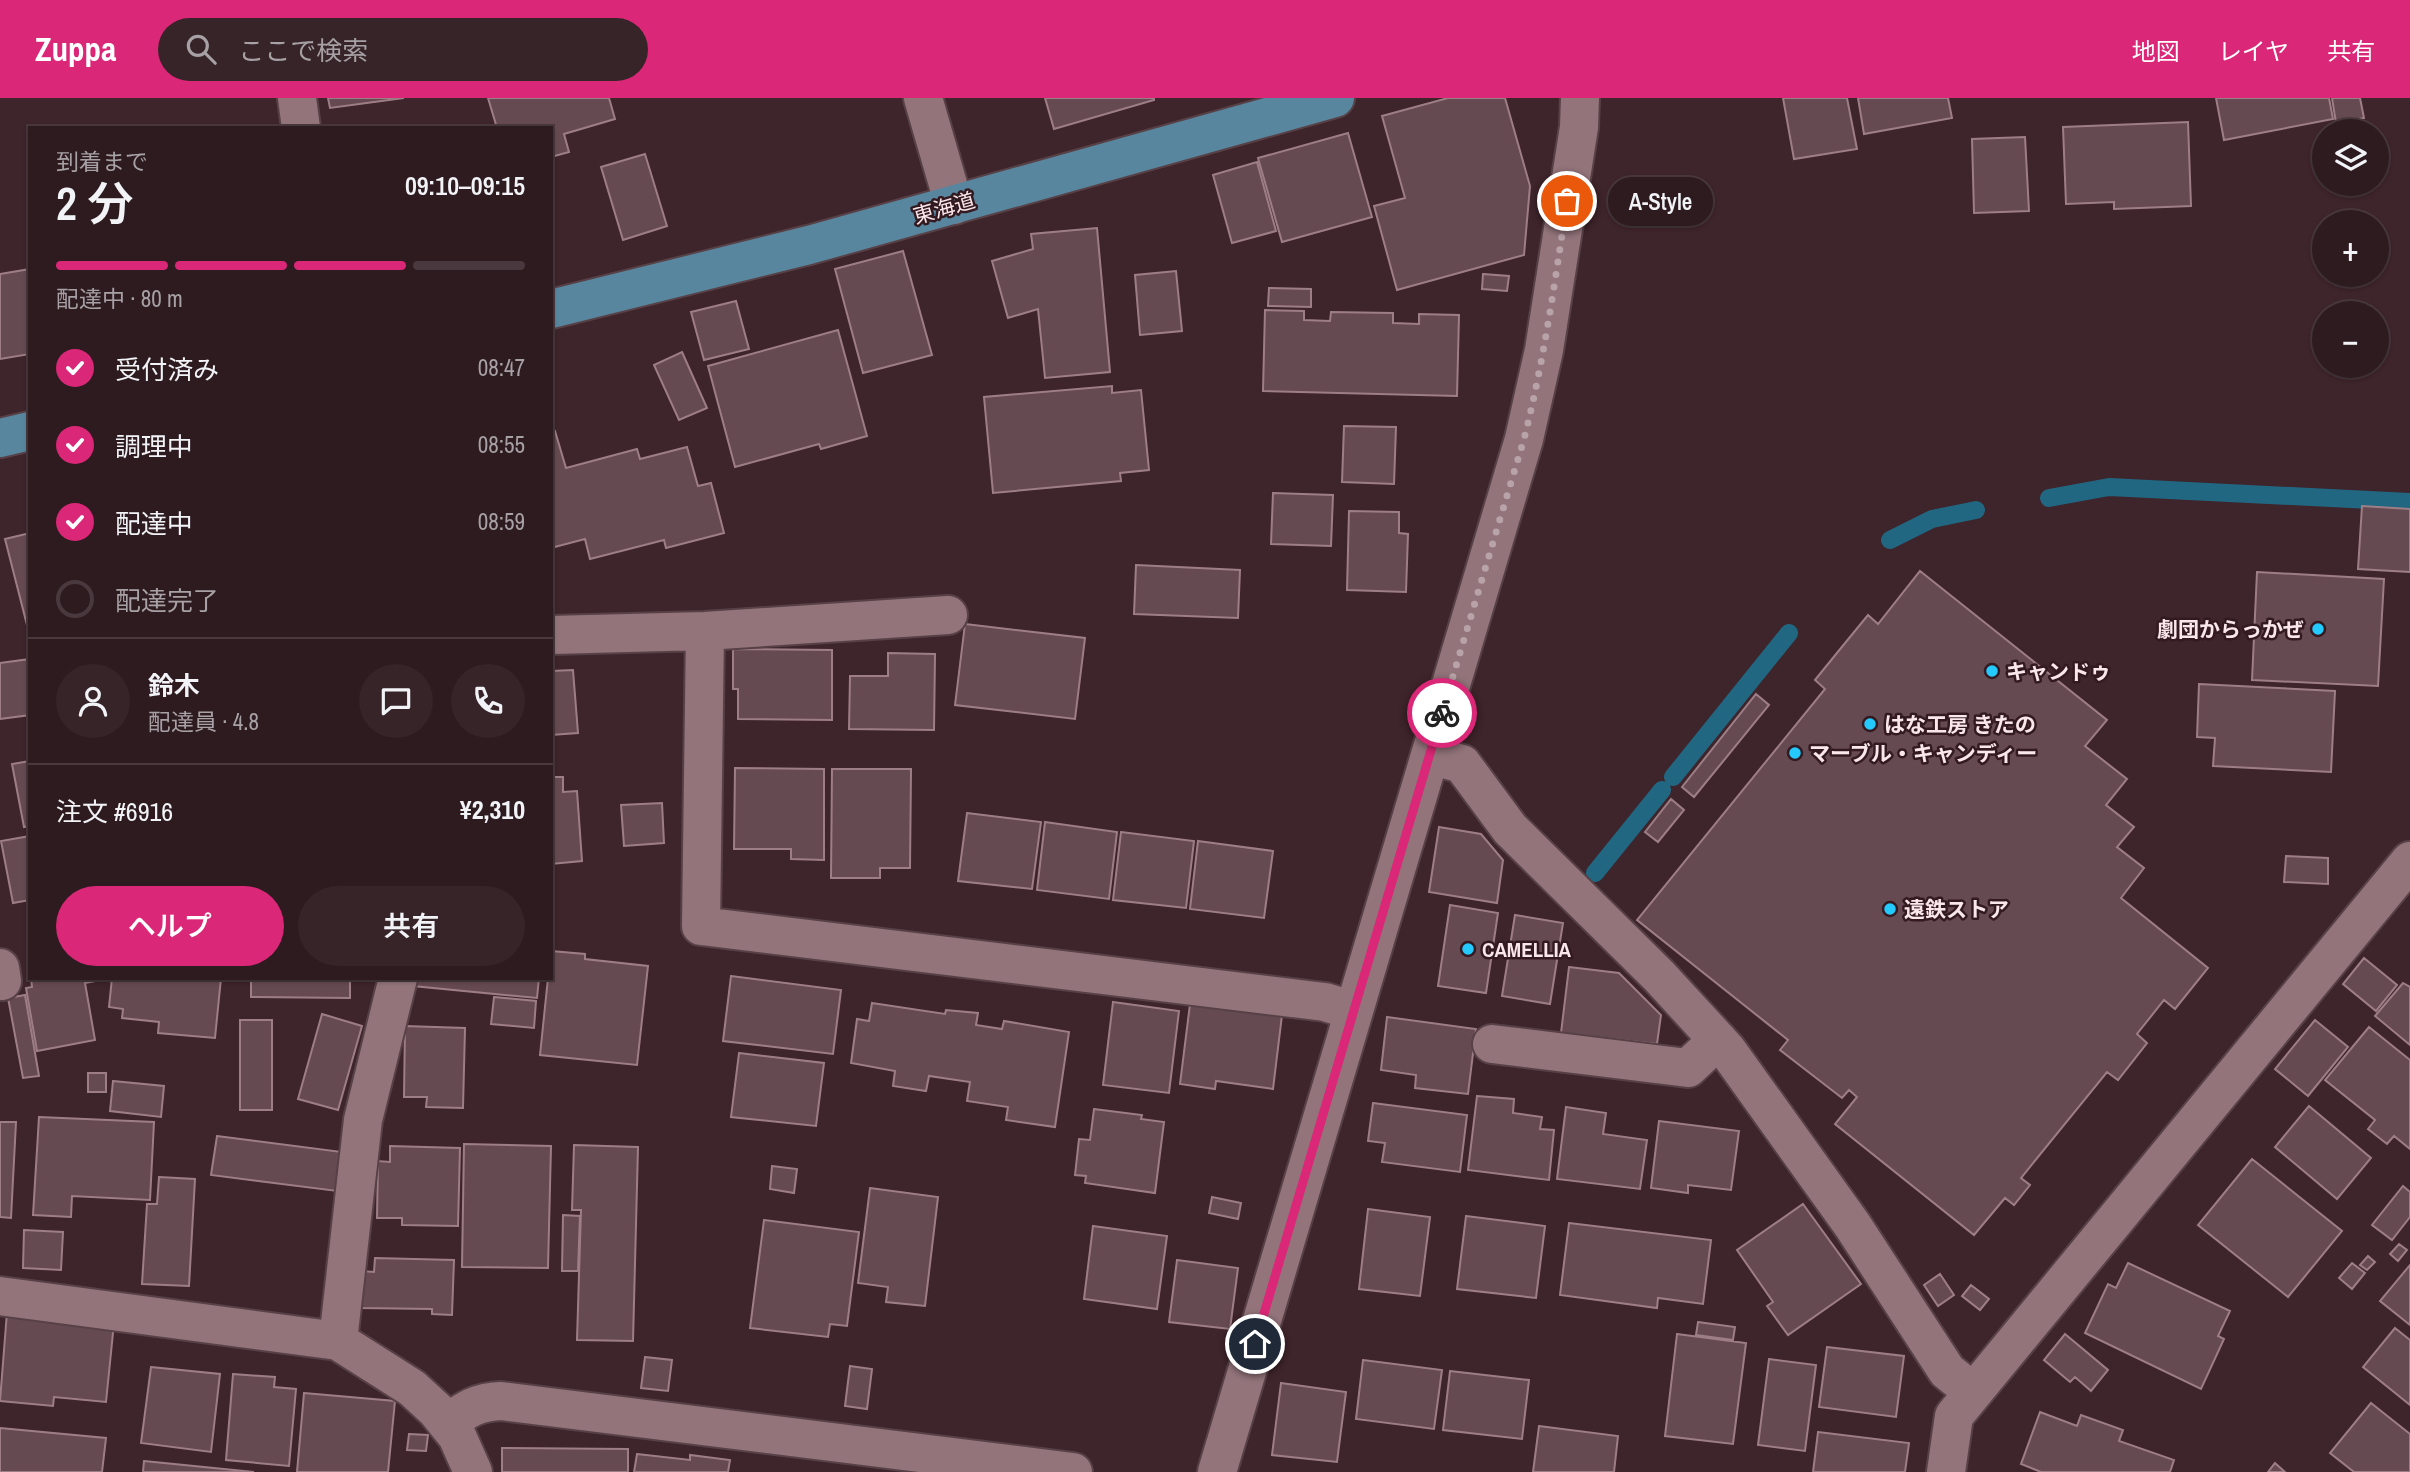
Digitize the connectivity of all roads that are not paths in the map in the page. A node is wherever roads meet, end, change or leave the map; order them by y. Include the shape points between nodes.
1 (297, 98) edge
2 (923, 98) edge
3 (1335, 98) edge
4 (1580, 98) edge
5 (301, 126) edge
6 (954, 205) junction
7 (553, 309) edge
8 (28, 431) edge
9 (0, 438) edge
10 (948, 615) dead end
11 (705, 631) junction
12 (562, 634) edge
13 (1430, 755) junction
14 (2410, 861) edge
15 (398, 980) edge
16 (1354, 1011) junction
17 (1718, 1040) junction
18 (1492, 1044) dead end
19 (0, 1296) edge
20 (338, 1341) junction
21 (1973, 1392) junction
22 (447, 1423) junction
23 (473, 1472) edge
24 (1073, 1472) edge
25 (1217, 1472) edge
26 (1947, 1472) edge

1 - 5 street
2 - 6 street
3 - 6 main road, 東海道
4 - 13 street via 1535,395
6 - 7 main road, 東海道
8 - 9 main road
10 - 11 street
11 - 12 street
11 - 16 street via 701,926 1325,1002
13 - 16 street
13 - 17 street via 1462,764 1519,838
14 - 21 street
15 - 20 street via 363,1120
16 - 25 street
17 - 18 street via 1688,1068
17 - 21 street via 1853,1226 1947,1371
19 - 20 street
20 - 22 street via 412,1388
21 - 26 street via 1954,1416
22 - 23 street
22 - 24 street via 482,1402 501,1401

